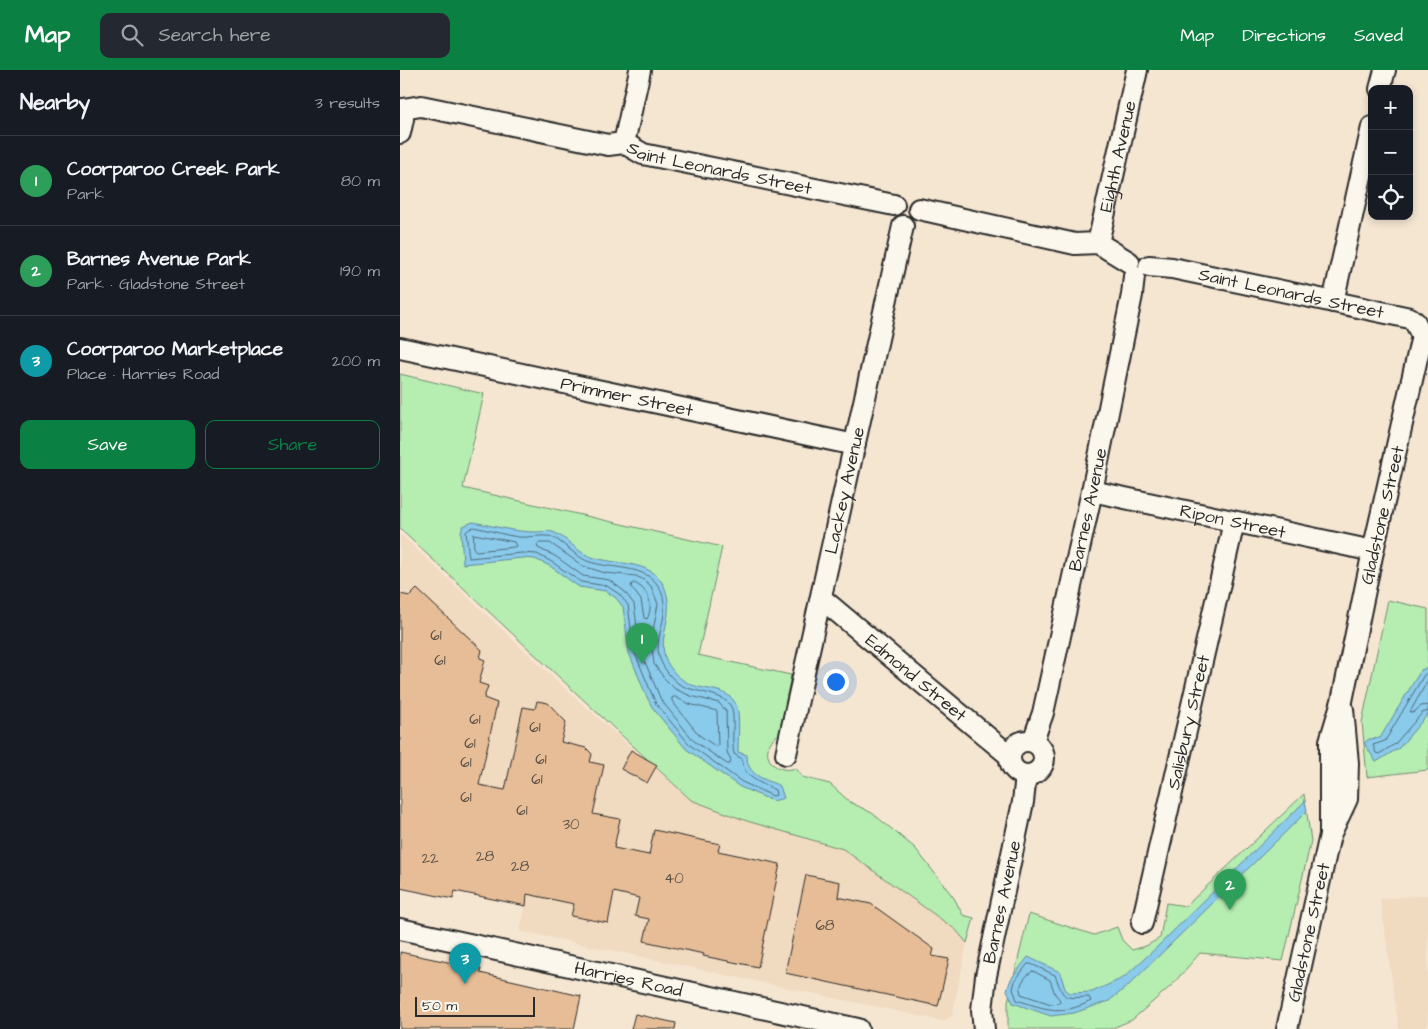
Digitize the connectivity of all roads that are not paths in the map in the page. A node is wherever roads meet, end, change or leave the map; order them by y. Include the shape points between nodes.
1 (640, 70) edge
2 (1136, 70) edge
3 (1385, 70) edge
4 (1381, 85) edge
5 (401, 108) edge
6 (1371, 130) edge
7 (400, 133) edge
8 (624, 143) junction
9 (894, 205) junction
10 (918, 209) junction
11 (903, 226) junction
12 (1098, 243) junction
13 (1137, 268) junction
14 (1333, 302) junction
15 (1424, 330) edge
16 (400, 348) edge
17 (855, 445) junction
18 (1092, 491) junction
19 (1234, 522) junction
20 (1373, 551) junction
21 (821, 598) junction
22 (1033, 741) junction
23 (786, 754) dead end
24 (1010, 756) junction
25 (1026, 775) junction
26 (1142, 922) dead end
27 (400, 929) edge
28 (791, 1022) edge
29 (858, 1029) edge
30 (984, 1029) edge
31 (1288, 1029) edge

1 - 8 street
2 - 12 street, Eighth Avenue
3 - 4 street
5 - 7 street
5 - 8 street, Saint Leonards Street via 421,106 608,145
6 - 14 street
8 - 9 street, Saint Leonards Street via 643,154
9 - 10 street via 908,199
9 - 11 street via 894,220
10 - 11 street via 917,219
10 - 12 street via 1075,244
11 - 17 street, Lackey Avenue
12 - 13 street, Saint Leonards Street
13 - 14 street, Saint Leonards Street via 1172,268
13 - 18 street, Barnes Avenue
14 - 15 street, Saint Leonards Street via 1410,318
15 - 20 street, Gladstone Street
16 - 17 street, Primmer Street
17 - 21 street, Lackey Avenue
18 - 19 street, Ripon Street
18 - 22 street, Barnes Avenue
19 - 20 street, Ripon Street
19 - 26 street, Salisbury Street
20 - 31 street, Gladstone Street via 1342,701 1330,741 1330,835
21 - 23 street, Lackey Avenue
21 - 24 street, Edmond Street
22 - 24 street via 1018,743
22 - 25 street via 1042,748 1045,759 1041,769
24 - 25 street via 1012,767
25 - 30 street, Barnes Avenue via 986,976 982,1010
27 - 28 street, Harries Road
28 - 29 street, Harries Road

